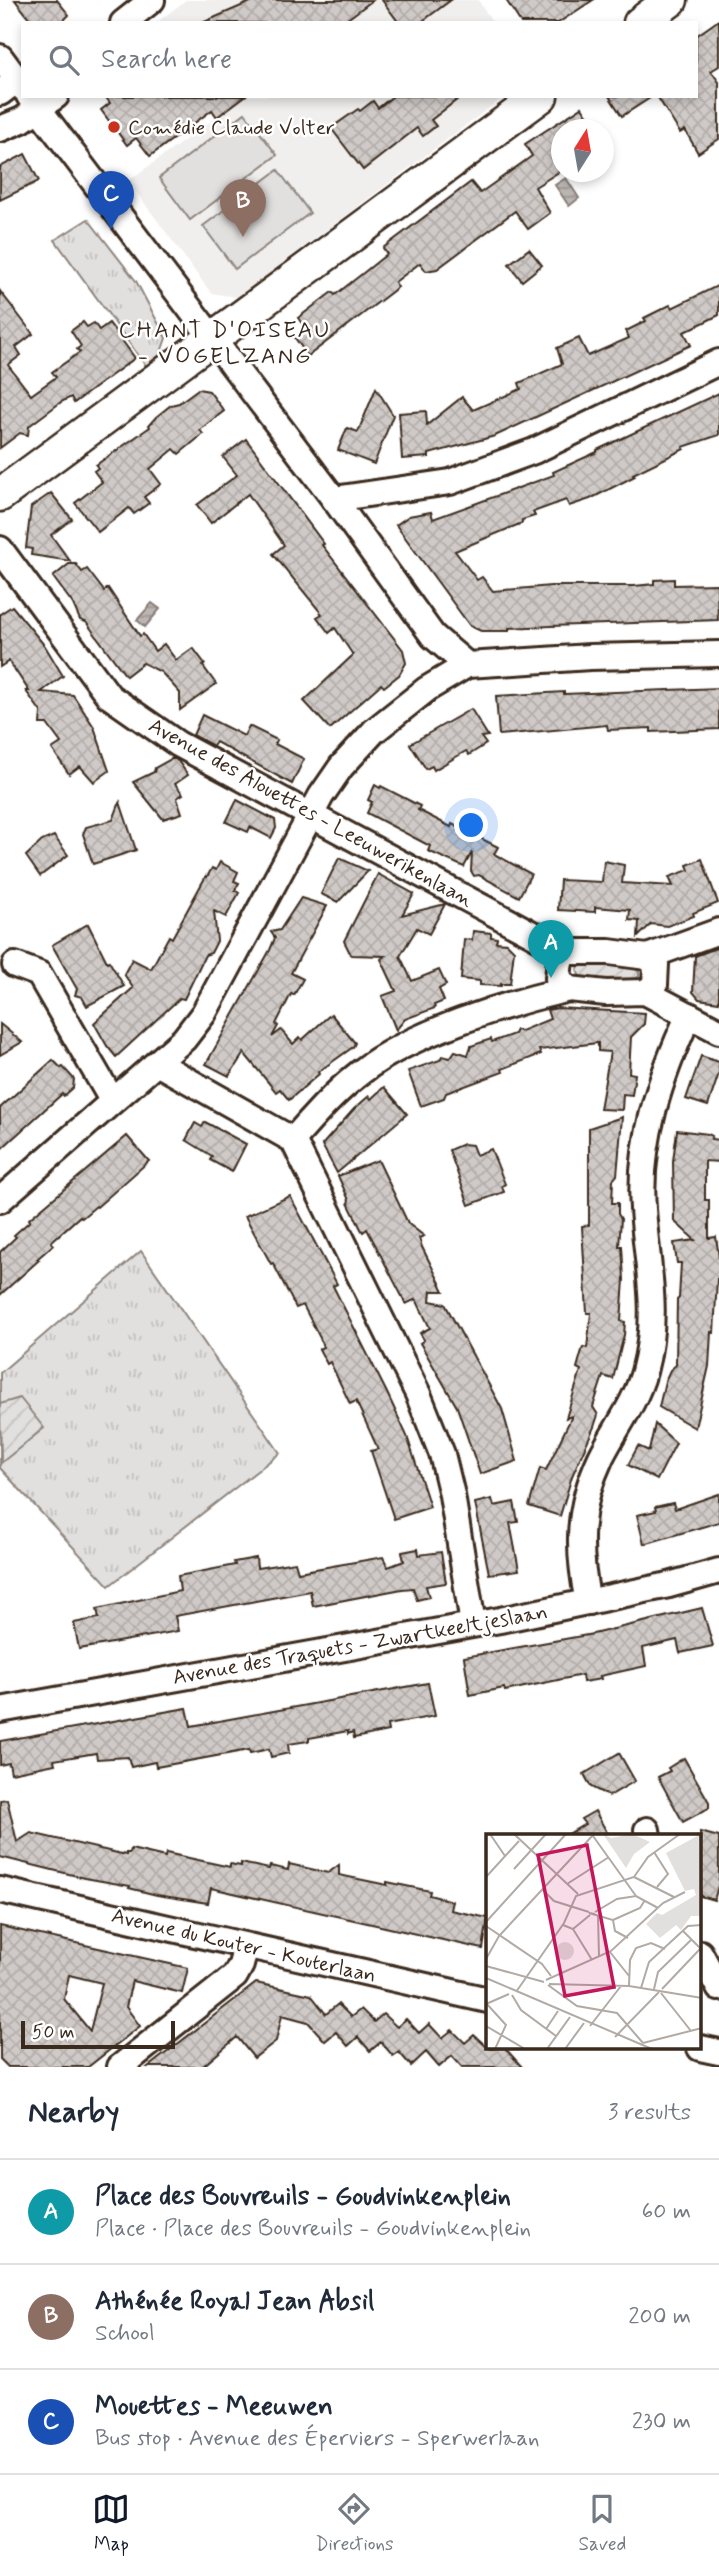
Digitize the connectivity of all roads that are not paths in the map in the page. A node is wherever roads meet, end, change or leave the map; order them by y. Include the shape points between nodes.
1 (152, 0) edge
2 (671, 0) edge
3 (126, 21) edge
4 (643, 21) edge
5 (0, 57) edge
6 (21, 86) edge
7 (26, 98) edge
8 (30, 98) edge
9 (538, 98) edge
10 (0, 129) edge
11 (213, 340) junction
12 (719, 362) edge
13 (0, 495) edge
14 (334, 499) junction
15 (0, 549) edge
16 (433, 636) junction
17 (719, 654) edge
18 (467, 665) junction
19 (427, 689) junction
20 (312, 815) junction
21 (719, 931) edge
22 (566, 952) junction
23 (647, 957) junction
24 (15, 965) dead end
25 (569, 989) junction
26 (645, 992) junction
27 (689, 1015) junction
28 (719, 1031) edge
29 (157, 1063) junction
30 (112, 1100) junction
31 (293, 1140) junction
32 (0, 1199) edge
33 (719, 1571) edge
34 (588, 1602) junction
35 (473, 1624) junction
36 (0, 1710) edge
37 (0, 1890) edge
38 (246, 1946) junction
39 (702, 1957) edge
40 (719, 1988) edge
41 (486, 2000) edge
42 (120, 2067) edge

1 - 3 street
2 - 4 street
5 - 6 street
7 - 10 street via 22,120
8 - 11 street
9 - 11 street
11 - 13 street
11 - 14 street
12 - 14 street via 534,451 450,482
14 - 16 street
15 - 20 street, Avenue des Alouettes - Leeuwerikenlaan via 109,696 178,744
16 - 18 street
16 - 19 street
17 - 18 street
18 - 19 street
19 - 20 street via 374,731 341,768
20 - 22 street, Avenue des Alouettes - Leeuwerikenlaan
20 - 29 street via 204,1013
21 - 23 street
22 - 23 street
22 - 25 street via 558,978
23 - 26 street via 656,964 655,985
24 - 30 street via 40,974
25 - 26 street
25 - 31 street via 398,1047 362,1071
26 - 27 street
27 - 28 street
27 - 34 street via 656,1098 644,1161 643,1208 653,1316 644,1373 601,1457 583,1507 579,1537
29 - 30 street
29 - 31 street
30 - 32 street
31 - 35 street via 418,1394 442,1454
33 - 34 street, Avenue des Traquets - Zwartkeeltjeslaan
34 - 35 street, Avenue des Traquets - Zwartkeeltjeslaan
35 - 36 street, Avenue des Traquets - Zwartkeeltjeslaan
37 - 38 street, Avenue du Kouter - Kouterlaan
38 - 41 street, Avenue du Kouter - Kouterlaan
38 - 42 street via 235,1976
39 - 40 street

